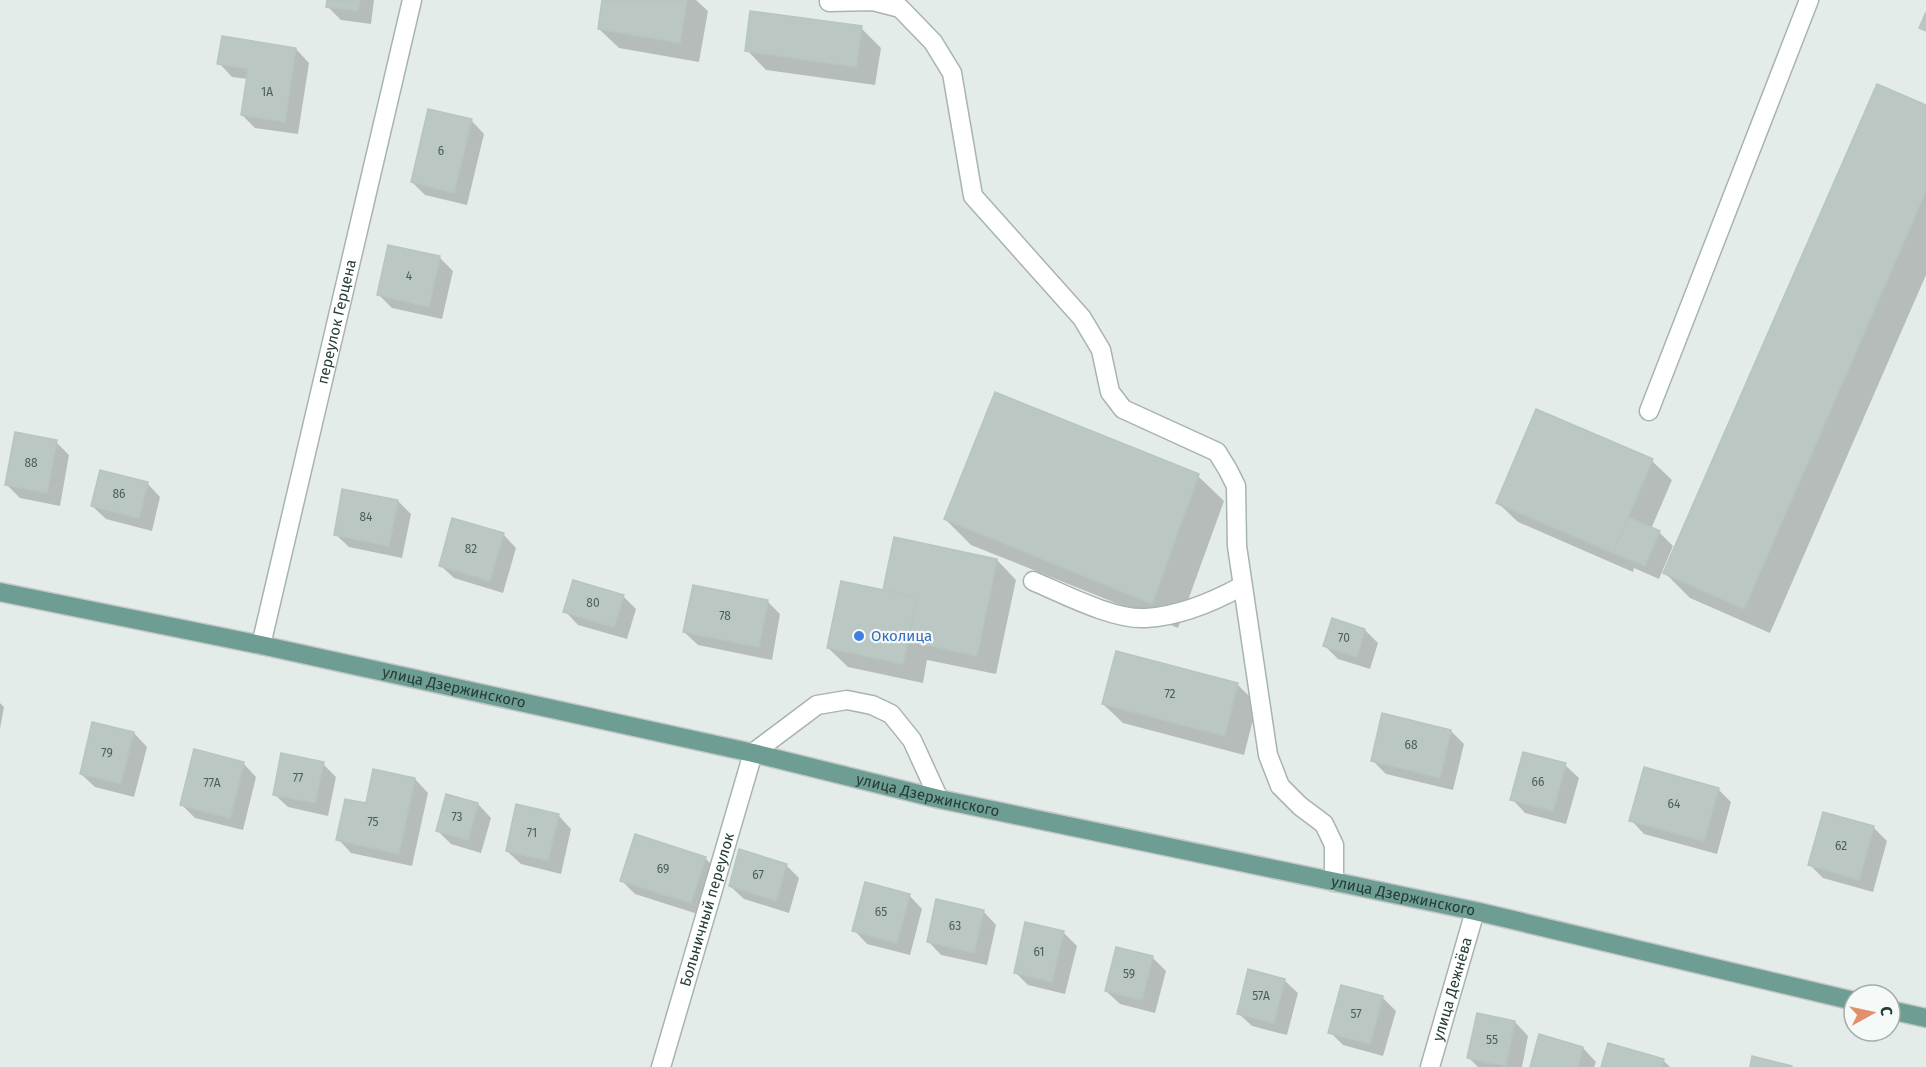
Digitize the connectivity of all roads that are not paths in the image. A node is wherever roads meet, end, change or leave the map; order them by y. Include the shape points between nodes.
1 (412, 0) edge
2 (1809, 0) edge
3 (829, 2) dead end
4 (1649, 411) dead end
5 (1033, 581) dead end
6 (1242, 586) junction
7 (0, 592) edge
8 (261, 645) junction
9 (753, 753) junction
10 (939, 799) junction
11 (1334, 882) junction
12 (1475, 911) junction
13 (1842, 998) edge
14 (1902, 1013) edge
15 (1926, 1018) edge
16 (661, 1067) edge
17 (1430, 1067) edge

1 - 8 street, переулок Герцена
2 - 4 street
3 - 6 street via 873,1 900,8 933,42 952,73 973,196 1082,318 1101,350 1110,392 1123,409 1217,452 1228,470 1236,486
5 - 6 street via 1102,610 1145,619 1205,605
6 - 11 street via 1268,755 1280,786 1324,824 1334,845
7 - 8 main road, улица Дзержинского
8 - 9 main road, улица Дзержинского
9 - 10 main road, улица Дзержинского
9 - 10 street via 817,705 847,700 872,705 891,714 912,740
9 - 16 street, Больничный переулок
10 - 11 main road, улица Дзержинского
11 - 12 main road, улица Дзержинского
12 - 13 main road, улица Дзержинского
12 - 17 street, улица Дежнёва
14 - 15 main road

